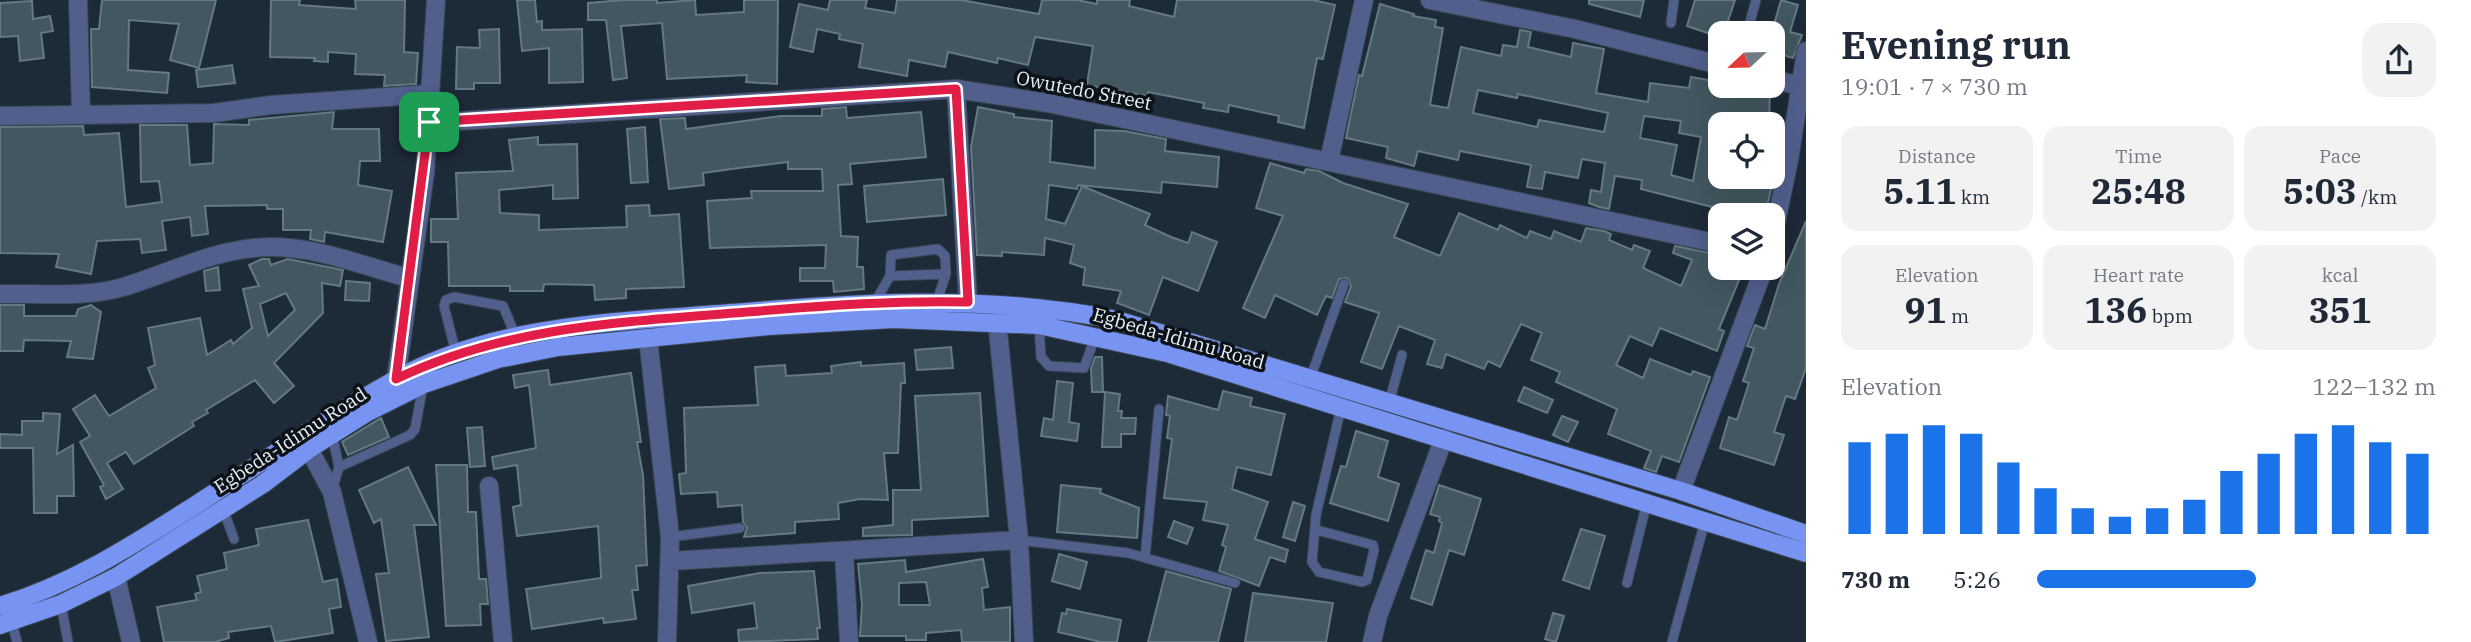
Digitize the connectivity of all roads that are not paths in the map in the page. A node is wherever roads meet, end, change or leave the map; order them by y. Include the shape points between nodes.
1 (78, 0) edge
2 (436, 0) edge
3 (1364, 0) edge
4 (1430, 0) edge
5 (1674, 0) edge
6 (1756, 0) edge
7 (1750, 21) edge
8 (1671, 23) dead end
9 (1806, 51) edge
10 (1708, 62) edge
11 (1785, 82) edge
12 (1799, 86) junction
13 (956, 89) junction
14 (431, 94) junction
15 (81, 114) junction
16 (0, 116) edge
17 (429, 122) junction
18 (1789, 160) junction
19 (1329, 161) junction
20 (1806, 168) edge
21 (1780, 203) edge
22 (1708, 241) edge
23 (946, 274) junction
24 (890, 276) junction
25 (408, 278) junction
26 (1760, 280) edge
27 (1344, 284) dead end
28 (0, 294) edge
29 (937, 301) junction
30 (875, 302) junction
31 (968, 302) junction
32 (997, 321) junction
33 (1039, 325) junction
34 (1096, 335) junction
35 (516, 337) junction
36 (648, 338) junction
37 (456, 353) junction
38 (1402, 355) dead end
39 (396, 379) junction
40 (1310, 379) junction
41 (424, 384) junction
42 (1389, 402) junction
43 (1341, 408) junction
44 (1159, 410) dead end
45 (332, 434) junction
46 (1444, 438) junction
47 (309, 449) junction
48 (339, 467) junction
49 (258, 476) junction
50 (489, 486) dead end
51 (1681, 491) junction
52 (332, 492) junction
53 (1647, 502) junction
54 (223, 509) junction
55 (1705, 521) junction
56 (740, 528) dead end
57 (1317, 530) junction
58 (1806, 534) edge
59 (670, 537) junction
60 (234, 539) dead end
61 (1019, 540) junction
62 (844, 553) junction
63 (1806, 553) edge
64 (1145, 558) junction
65 (671, 561) junction
66 (116, 577) junction
67 (1235, 583) dead end
68 (1627, 583) dead end
69 (61, 604) junction
70 (0, 606) edge
71 (6, 624) edge
72 (17, 642) edge
73 (68, 642) edge
74 (131, 642) edge
75 (368, 642) edge
76 (503, 642) edge
77 (662, 642) edge
78 (849, 642) edge
79 (1024, 642) edge
80 (1372, 642) edge
81 (1672, 642) edge

1 - 15 street
2 - 14 street
3 - 19 street
4 - 10 street
5 - 8 lane
6 - 7 lane
9 - 12 street
11 - 12 street
12 - 18 street
13 - 17 street, Owutedo Street
13 - 19 street, Owutedo Street via 1048,103
13 - 31 street
14 - 15 street via 214,113
14 - 17 street
15 - 16 street
17 - 25 street
18 - 20 street
18 - 21 street
19 - 22 street, Owutedo Street
23 - 24 lane
23 - 24 lane via 945,256 938,249 895,253 890,259
23 - 29 lane
24 - 30 lane
25 - 28 street via 328,256 273,247 227,251 121,288
25 - 39 street
26 - 51 street
27 - 40 lane
29 - 30 main road, Egbeda-Idimu Road
29 - 31 main road, Egbeda-Idimu Road
30 - 35 main road, Egbeda-Idimu Road via 617,322
31 - 40 main road, Egbeda-Idimu Road via 1064,310 1117,320
32 - 33 main road, Egbeda-Idimu Road
32 - 36 main road, Egbeda-Idimu Road via 859,320
32 - 61 street
33 - 34 main road, Egbeda-Idimu Road
33 - 34 lane via 1041,357 1049,366 1084,368
34 - 43 main road, Egbeda-Idimu Road
35 - 37 main road, Egbeda-Idimu Road
35 - 37 lane via 503,306 454,297 444,306
36 - 41 main road, Egbeda-Idimu Road via 558,347 498,359
36 - 59 street
37 - 39 main road, Egbeda-Idimu Road
38 - 42 lane
39 - 49 main road, Egbeda-Idimu Road via 305,432
40 - 42 main road, Egbeda-Idimu Road
41 - 45 main road, Egbeda-Idimu Road
41 - 48 lane via 411,435
42 - 51 main road, Egbeda-Idimu Road
43 - 46 main road, Egbeda-Idimu Road
43 - 57 lane via 1316,515
44 - 64 lane
45 - 47 main road, Egbeda-Idimu Road
45 - 48 lane
46 - 53 main road, Egbeda-Idimu Road
46 - 80 street
47 - 49 main road, Egbeda-Idimu Road
47 - 52 street
48 - 52 lane
49 - 54 main road, Egbeda-Idimu Road
49 - 70 main road, Egbeda-Idimu Road via 110,561
50 - 76 street
51 - 58 main road, Egbeda-Idimu Road
52 - 75 street
53 - 55 main road, Egbeda-Idimu Road
53 - 68 lane
54 - 60 lane
54 - 66 main road, Egbeda-Idimu Road
55 - 63 main road, Egbeda-Idimu Road
55 - 81 lane
56 - 59 lane
57 - 57 lane via 1315,569 1367,580 1373,545
59 - 65 street
61 - 62 street
61 - 64 lane
61 - 79 street
62 - 65 street
62 - 78 street
64 - 67 lane
65 - 77 street
66 - 69 main road, Egbeda-Idimu Road
66 - 74 street
69 - 71 main road, Egbeda-Idimu Road
69 - 73 lane
71 - 72 lane

